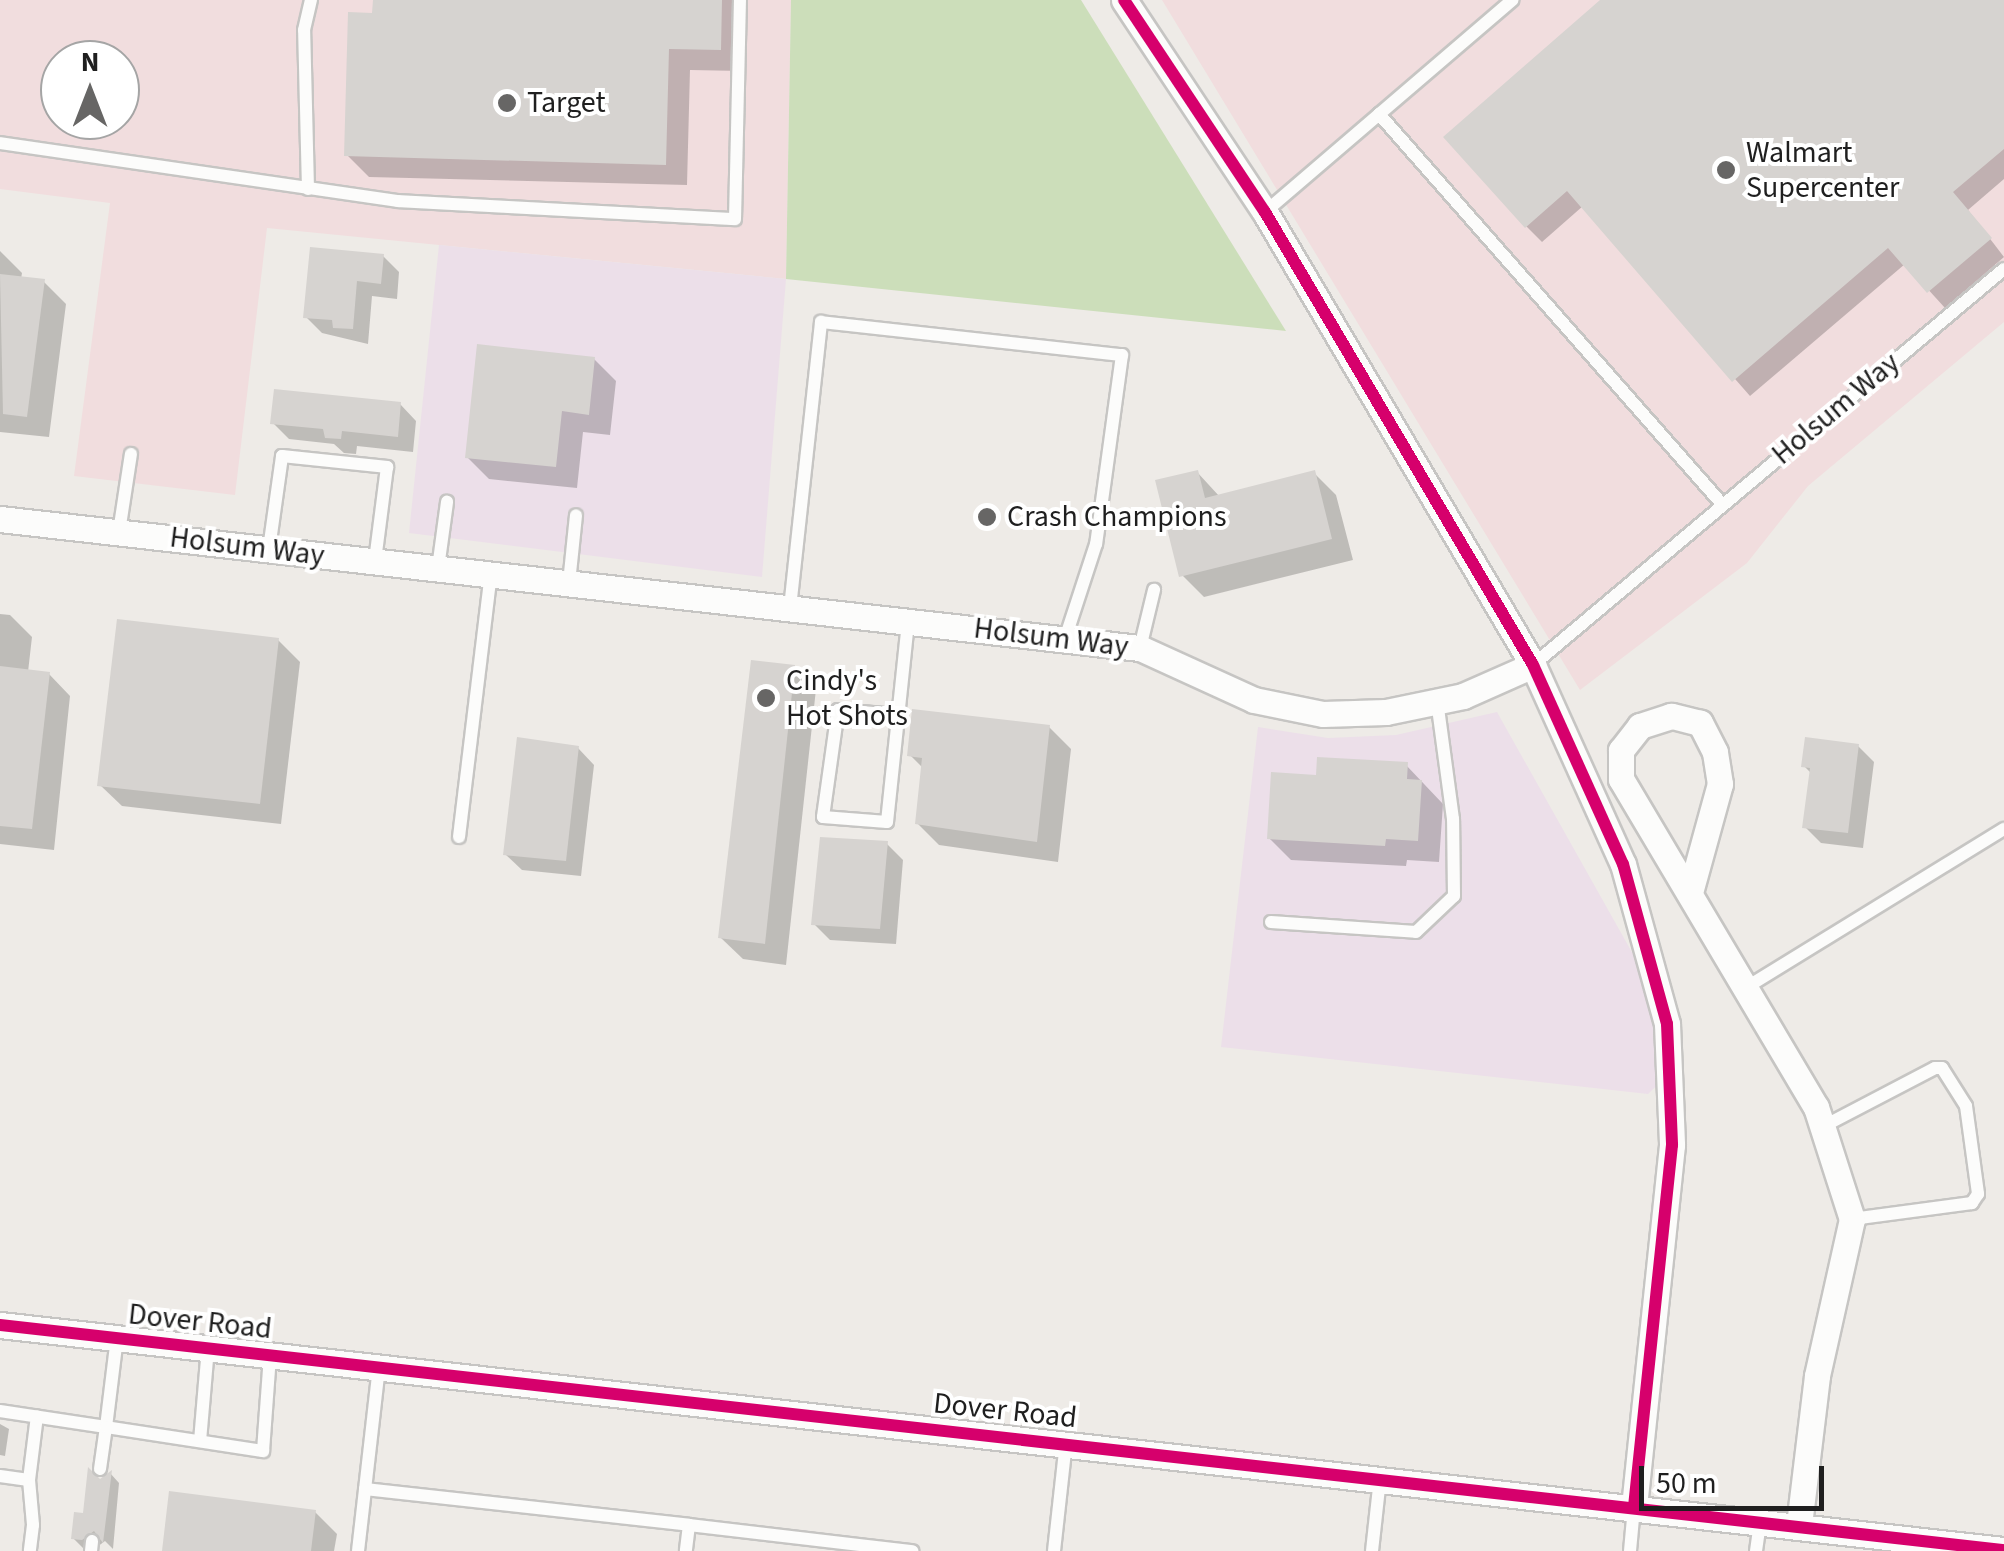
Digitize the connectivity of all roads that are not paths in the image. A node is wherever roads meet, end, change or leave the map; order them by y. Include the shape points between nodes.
1 (311, 0) edge
2 (740, 0) edge
3 (1124, 0) edge
4 (1512, 0) edge
5 (1379, 114) junction
6 (0, 144) edge
7 (308, 189) junction
8 (1265, 212) junction
9 (2004, 269) edge
10 (131, 454) dead end
11 (447, 502) dead end
12 (1722, 504) junction
13 (576, 515) dead end
14 (0, 519) edge
15 (119, 532) junction
16 (269, 549) junction
17 (375, 561) junction
18 (438, 568) junction
19 (491, 573) junction
20 (569, 583) junction
21 (1154, 590) dead end
22 (790, 608) junction
23 (908, 622) junction
24 (1065, 640) junction
25 (1140, 648) junction
26 (1532, 665) junction
27 (1437, 701) junction
28 (896, 715) junction
29 (2004, 829) edge
30 (459, 838) dead end
31 (1691, 889) junction
32 (1271, 922) dead end
33 (1747, 987) junction
34 (1824, 1126) junction
35 (1852, 1219) junction
36 (0, 1325) edge
37 (116, 1338) junction
38 (208, 1348) junction
39 (270, 1354) junction
40 (379, 1367) junction
41 (0, 1412) edge
42 (37, 1416) junction
43 (106, 1427) junction
44 (200, 1441) junction
45 (1066, 1443) junction
46 (100, 1469) dead end
47 (0, 1476) edge
48 (1380, 1478) junction
49 (29, 1480) junction
50 (365, 1489) junction
51 (1634, 1507) junction
52 (1760, 1521) junction
53 (1798, 1525) junction
54 (688, 1526) junction
55 (2004, 1550) edge
56 (30, 1551) edge
57 (358, 1551) edge
58 (686, 1551) edge
59 (912, 1551) edge
60 (1054, 1551) edge
61 (1372, 1551) edge
62 (1630, 1551) edge
63 (1756, 1551) edge

1 - 7 lane via 304,30
2 - 7 lane via 735,218 398,201
3 - 8 street
4 - 5 lane
5 - 8 lane
5 - 12 lane
6 - 7 lane
8 - 26 street
9 - 12 lane, Holsum Way
10 - 15 lane
11 - 18 lane
12 - 26 lane, Holsum Way
13 - 20 lane
14 - 15 street, Holsum Way
15 - 16 street, Holsum Way
16 - 17 street, Holsum Way
16 - 17 lane via 282,456 386,468
17 - 18 street, Holsum Way
18 - 19 street, Holsum Way
19 - 20 street, Holsum Way
19 - 30 lane
20 - 22 street, Holsum Way
21 - 25 lane
22 - 23 street, Holsum Way
22 - 24 lane via 821,322 1122,355 1096,544
23 - 24 street, Holsum Way
23 - 28 lane
24 - 25 street, Holsum Way
25 - 27 street, Holsum Way via 1254,700 1322,714 1386,712
26 - 27 street, Holsum Way
26 - 51 street via 1623,864 1668,1024 1672,1145
27 - 32 lane via 1453,819 1454,896 1416,932
28 - 28 lane via 887,822 823,817 838,710
29 - 33 lane
31 - 31 street via 1621,778 1621,750 1640,726 1671,716 1700,722 1715,752 1720,784
31 - 33 street
33 - 34 street
34 - 35 street
34 - 35 lane via 1935,1068 1942,1068 1966,1106 1978,1194 1972,1203
35 - 53 street via 1817,1376
36 - 37 street, Dover Road
37 - 38 street, Dover Road
37 - 43 lane
38 - 39 street, Dover Road
38 - 44 lane
39 - 40 street, Dover Road
39 - 44 lane via 262,1451
40 - 45 street, Dover Road
40 - 50 lane
41 - 42 lane
42 - 43 lane
42 - 49 lane
43 - 44 lane
43 - 46 lane
45 - 48 street, Dover Road
45 - 60 lane
47 - 49 lane
48 - 51 street, Dover Road
48 - 61 lane
49 - 56 lane
50 - 54 lane
50 - 57 lane
51 - 52 street, Dover Road
51 - 62 lane
52 - 53 street, Dover Road
52 - 63 lane
53 - 55 street, Dover Road
54 - 58 lane
54 - 59 lane

